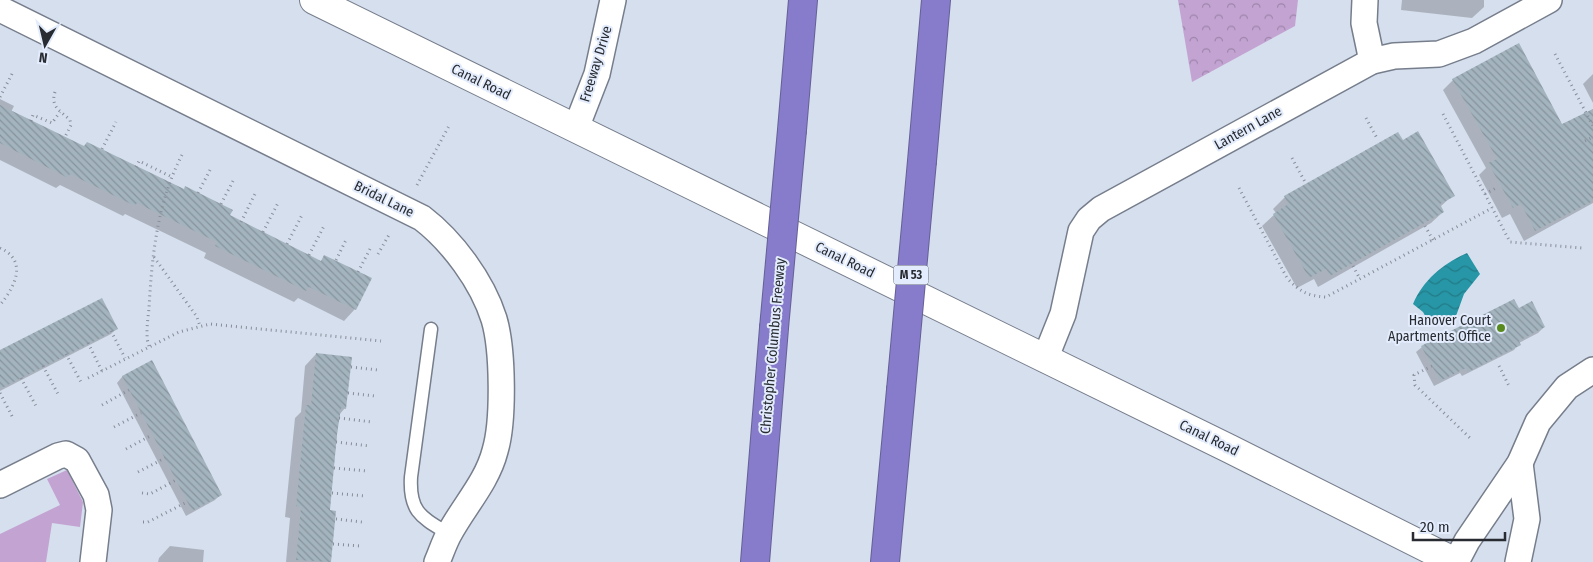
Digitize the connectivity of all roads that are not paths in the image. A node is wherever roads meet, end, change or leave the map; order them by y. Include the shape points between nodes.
1 (314, 0) edge
2 (613, 0) edge
3 (803, 0) edge
4 (936, 0) edge
5 (1365, 0) edge
6 (1549, 0) edge
7 (0, 9) edge
8 (1372, 60) junction
9 (576, 128) junction
10 (430, 329) dead end
11 (1045, 359) junction
12 (1593, 370) edge
13 (1520, 463) junction
14 (0, 485) edge
15 (449, 534) junction
16 (93, 562) edge
17 (437, 562) edge
18 (754, 562) edge
19 (885, 562) edge
20 (1456, 562) edge
21 (1518, 562) edge

1 - 9 street, Canal Road
2 - 9 street, Freeway Drive via 597,74
3 - 18 highway, Christopher Columbus Freeway, bridge
4 - 19 highway, M 53, bridge
5 - 8 street via 1364,23
6 - 8 street, Lantern Lane via 1474,41 1444,53
7 - 15 street, Bridal Lane via 422,218 454,247 494,319 501,373 501,422 495,452 484,480
8 - 11 street, Lantern Lane via 1101,209 1089,219 1081,231 1058,329
9 - 11 street, Canal Road
10 - 15 lane via 411,477 411,500 423,517
11 - 20 street, Canal Road
12 - 13 street via 1567,387 1538,422
13 - 20 street
13 - 21 street via 1527,519
14 - 16 street via 58,456 66,454 77,460 96,495 99,510
15 - 17 street, Bridal Lane

